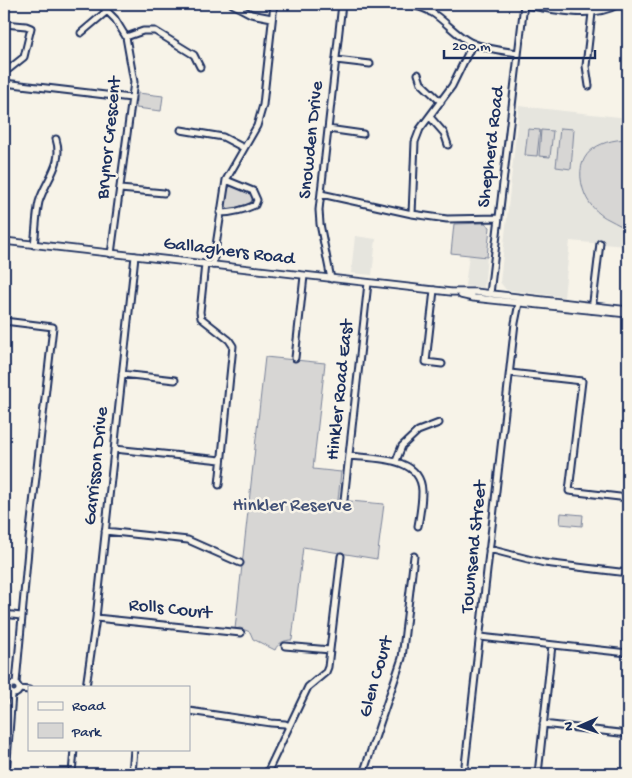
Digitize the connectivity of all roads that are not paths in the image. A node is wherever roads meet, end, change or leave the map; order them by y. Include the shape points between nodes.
1 (100, 4) edge
2 (232, 4) edge
3 (274, 4) edge
4 (342, 4) edge
5 (397, 4) edge
6 (433, 4) edge
7 (619, 4) edge
8 (524, 5) edge
9 (107, 11) junction
10 (430, 12) junction
11 (592, 13) junction
12 (272, 18) junction
13 (4, 24) edge
14 (82, 33) dead end
15 (126, 37) junction
16 (473, 43) junction
17 (518, 52) junction
18 (336, 60) junction
19 (370, 64) dead end
20 (200, 67) dead end
21 (4, 70) edge
22 (418, 74) dead end
23 (4, 83) edge
24 (589, 86) dead end
25 (131, 98) junction
26 (440, 102) junction
27 (430, 117) junction
28 (328, 129) junction
29 (181, 130) dead end
30 (364, 134) dead end
31 (56, 139) dead end
32 (448, 144) dead end
33 (244, 148) junction
34 (226, 180) junction
35 (120, 189) junction
36 (164, 193) dead end
37 (321, 194) junction
38 (220, 213) junction
39 (412, 214) junction
40 (499, 218) junction
41 (4, 241) edge
42 (600, 243) dead end
43 (34, 245) junction
44 (111, 254) junction
45 (135, 256) junction
46 (205, 264) junction
47 (214, 265) junction
48 (304, 276) junction
49 (331, 279) junction
50 (368, 283) junction
51 (434, 290) junction
52 (490, 297) junction
53 (628, 302) edge
54 (517, 303) junction
55 (592, 308) junction
56 (628, 312) edge
57 (4, 321) edge
58 (295, 358) dead end
59 (442, 364) dead end
60 (510, 373) junction
61 (122, 374) junction
62 (175, 380) dead end
63 (439, 423) dead end
64 (114, 449) junction
65 (349, 456) junction
66 (221, 460) junction
67 (396, 461) junction
68 (219, 485) dead end
69 (628, 498) edge
70 (344, 500) dead end
71 (418, 526) dead end
72 (105, 531) junction
73 (489, 549) junction
74 (340, 556) dead end
75 (414, 556) dead end
76 (240, 563) dead end
77 (628, 573) edge
78 (4, 614) edge
79 (21, 616) junction
80 (96, 618) junction
81 (241, 633) dead end
82 (480, 638) junction
83 (552, 645) junction
84 (285, 646) dead end
85 (330, 650) junction
86 (628, 653) edge
87 (16, 683) junction
88 (88, 686) edge
89 (6, 688) edge
90 (19, 689) junction
91 (28, 690) edge
92 (12, 694) junction
93 (190, 711) edge
94 (543, 724) junction
95 (289, 728) junction
96 (628, 734) edge
97 (74, 750) edge
98 (134, 750) edge
99 (6, 774) edge
100 (72, 774) edge
101 (132, 774) edge
102 (269, 774) edge
103 (363, 774) edge
104 (464, 774) edge
105 (538, 774) edge

1 - 9 street, Brynor Crescent
2 - 12 street via 251,14
3 - 12 street
4 - 18 street, Snowden Drive
5 - 10 street
6 - 10 street
7 - 11 street
8 - 11 street
8 - 17 street, Shepherd Road
9 - 14 street
9 - 15 street, Brynor Crescent
10 - 16 street
11 - 24 street via 586,66
12 - 33 street via 263,105 257,126
13 - 21 street via 31,28 24,58
15 - 20 street via 155,31 194,55
15 - 25 street, Brynor Crescent via 134,82
16 - 17 street
16 - 26 street via 456,79
17 - 40 street, Shepherd Road
18 - 19 street
18 - 28 street, Snowden Drive
22 - 26 street via 421,83
23 - 25 street
25 - 35 street, Brynor Crescent
26 - 27 street
27 - 32 street via 444,133
27 - 39 street via 415,142
28 - 30 street
28 - 37 street, Snowden Drive
29 - 33 street via 217,135
31 - 43 street via 59,149 55,169 40,199
33 - 34 street
34 - 38 street
34 - 38 street via 253,191 257,200 251,207
35 - 36 street
35 - 44 street, Brynor Crescent
37 - 39 street
37 - 49 street, Snowden Drive via 320,224
38 - 47 street
39 - 40 street via 447,219
40 - 52 street, Shepherd Road
41 - 43 street, Gallaghers Road
42 - 55 street
43 - 44 street, Gallaghers Road
44 - 45 street, Gallaghers Road
45 - 46 street, Gallaghers Road
45 - 61 street, Garrisson Drive
46 - 47 street, Gallaghers Road
46 - 66 street via 201,318 233,346
47 - 48 street, Gallaghers Road
48 - 49 street, Gallaghers Road
48 - 58 street
49 - 50 street, Gallaghers Road
50 - 51 street, Gallaghers Road
50 - 65 street, Hinkler Road East
51 - 52 street, Gallaghers Road
51 - 59 street via 426,362
52 - 54 street, Gallaghers Road
52 - 55 street, Gallaghers Road
53 - 56 street
54 - 55 street, Gallaghers Road
54 - 60 street, Townsend Street
55 - 56 street, Gallaghers Road
57 - 79 street via 53,327
60 - 69 street via 582,380 569,491
60 - 73 street, Townsend Street
61 - 62 street
61 - 64 street, Garrisson Drive
63 - 67 street via 418,431 402,446
64 - 66 street
64 - 72 street, Garrisson Drive
65 - 67 street
65 - 70 street, Hinkler Road East
66 - 68 street
67 - 71 street via 411,468 420,478 422,491
72 - 76 street via 188,540
72 - 80 street, Garrisson Drive
73 - 77 street via 544,563
73 - 82 street, Townsend Street
74 - 85 street
75 - 103 street, Glen Court via 402,658
78 - 79 street
79 - 87 street
80 - 81 street, Rolls Court
80 - 88 street, Garrisson Drive
82 - 83 street
82 - 104 street, Townsend Street
83 - 86 street
83 - 94 street
84 - 85 street
85 - 95 street via 326,672 308,687
87 - 89 street
87 - 90 street
89 - 92 street
90 - 91 street
90 - 92 street
92 - 99 street
93 - 95 street
94 - 96 street
94 - 105 street
95 - 102 street
97 - 100 street
98 - 101 street

